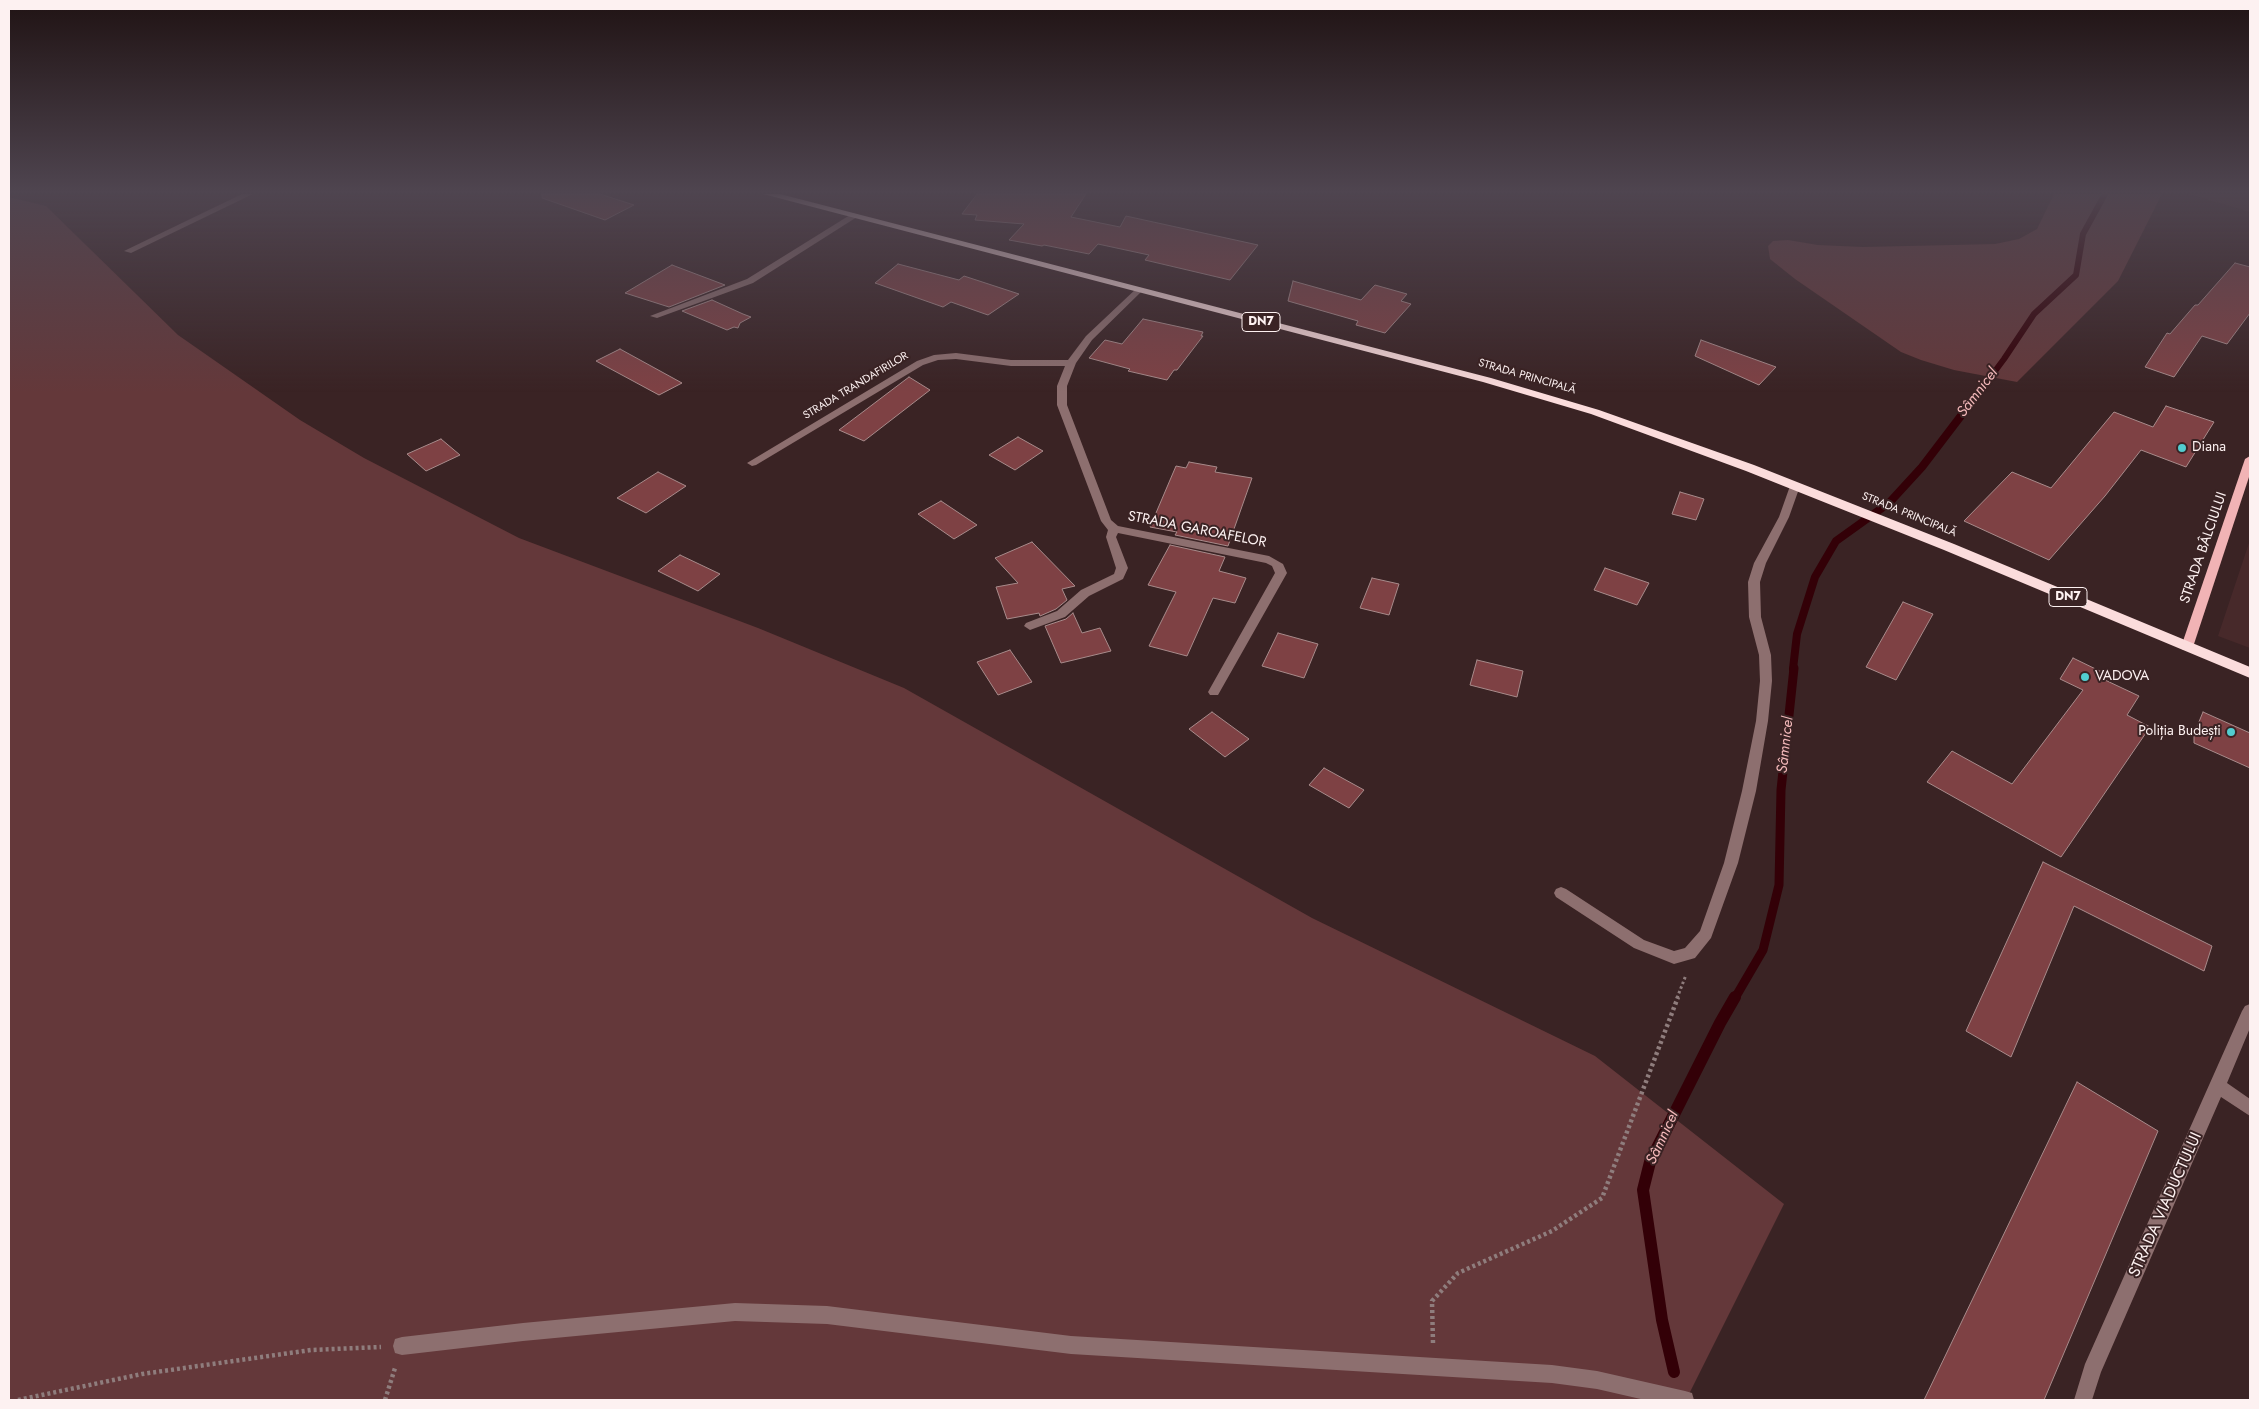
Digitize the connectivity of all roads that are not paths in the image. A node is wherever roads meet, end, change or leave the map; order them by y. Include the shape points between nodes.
1 (785, 260) edge
2 (1020, 260) edge
3 (1138, 290) junction
4 (654, 316) dead end
5 (1071, 363) junction
6 (2250, 459) edge
7 (752, 463) dead end
8 (1795, 486) junction
9 (1114, 529) junction
10 (1030, 626) dead end
11 (2186, 647) junction
12 (2250, 673) edge
13 (1214, 692) dead end
14 (1561, 893) dead end
15 (2250, 1011) edge
16 (2218, 1086) junction
17 (2250, 1108) edge
18 (402, 1346) road end
19 (1685, 1400) edge
20 (2083, 1400) edge

1 - 4 street via 750,282
2 - 3 highway, STRADA PRINCIPALĂ / DN7
3 - 5 street via 1089,338
3 - 8 highway, STRADA PRINCIPALĂ / DN7 via 1538,394 1654,432
5 - 7 street, STRADA TRANDAFIRILOR via 1011,363 956,356 920,362
5 - 9 street, STRADA GAROAFELOR via 1062,386 1062,405 1106,521
6 - 11 main road, STRADA BÂLCIULUI
8 - 11 highway, STRADA PRINCIPALĂ / DN7
8 - 14 street via 1754,582 1755,617 1765,654 1762,721 1731,863 1706,934 1690,953 1674,958 1639,944
9 - 10 street, STRADA GAROAFELOR via 1111,537 1122,568 1119,576 1084,593 1061,614
9 - 13 street, STRADA GAROAFELOR via 1277,564 1281,573
11 - 12 highway, STRADA PRINCIPALĂ / DN7
15 - 16 street, STRADA VIADUCTULUI
16 - 17 street
16 - 20 street, STRADA VIADUCTULUI via 2092,1371
18 - 19 street via 735,1312 827,1315 1071,1345 1552,1374 1597,1380

